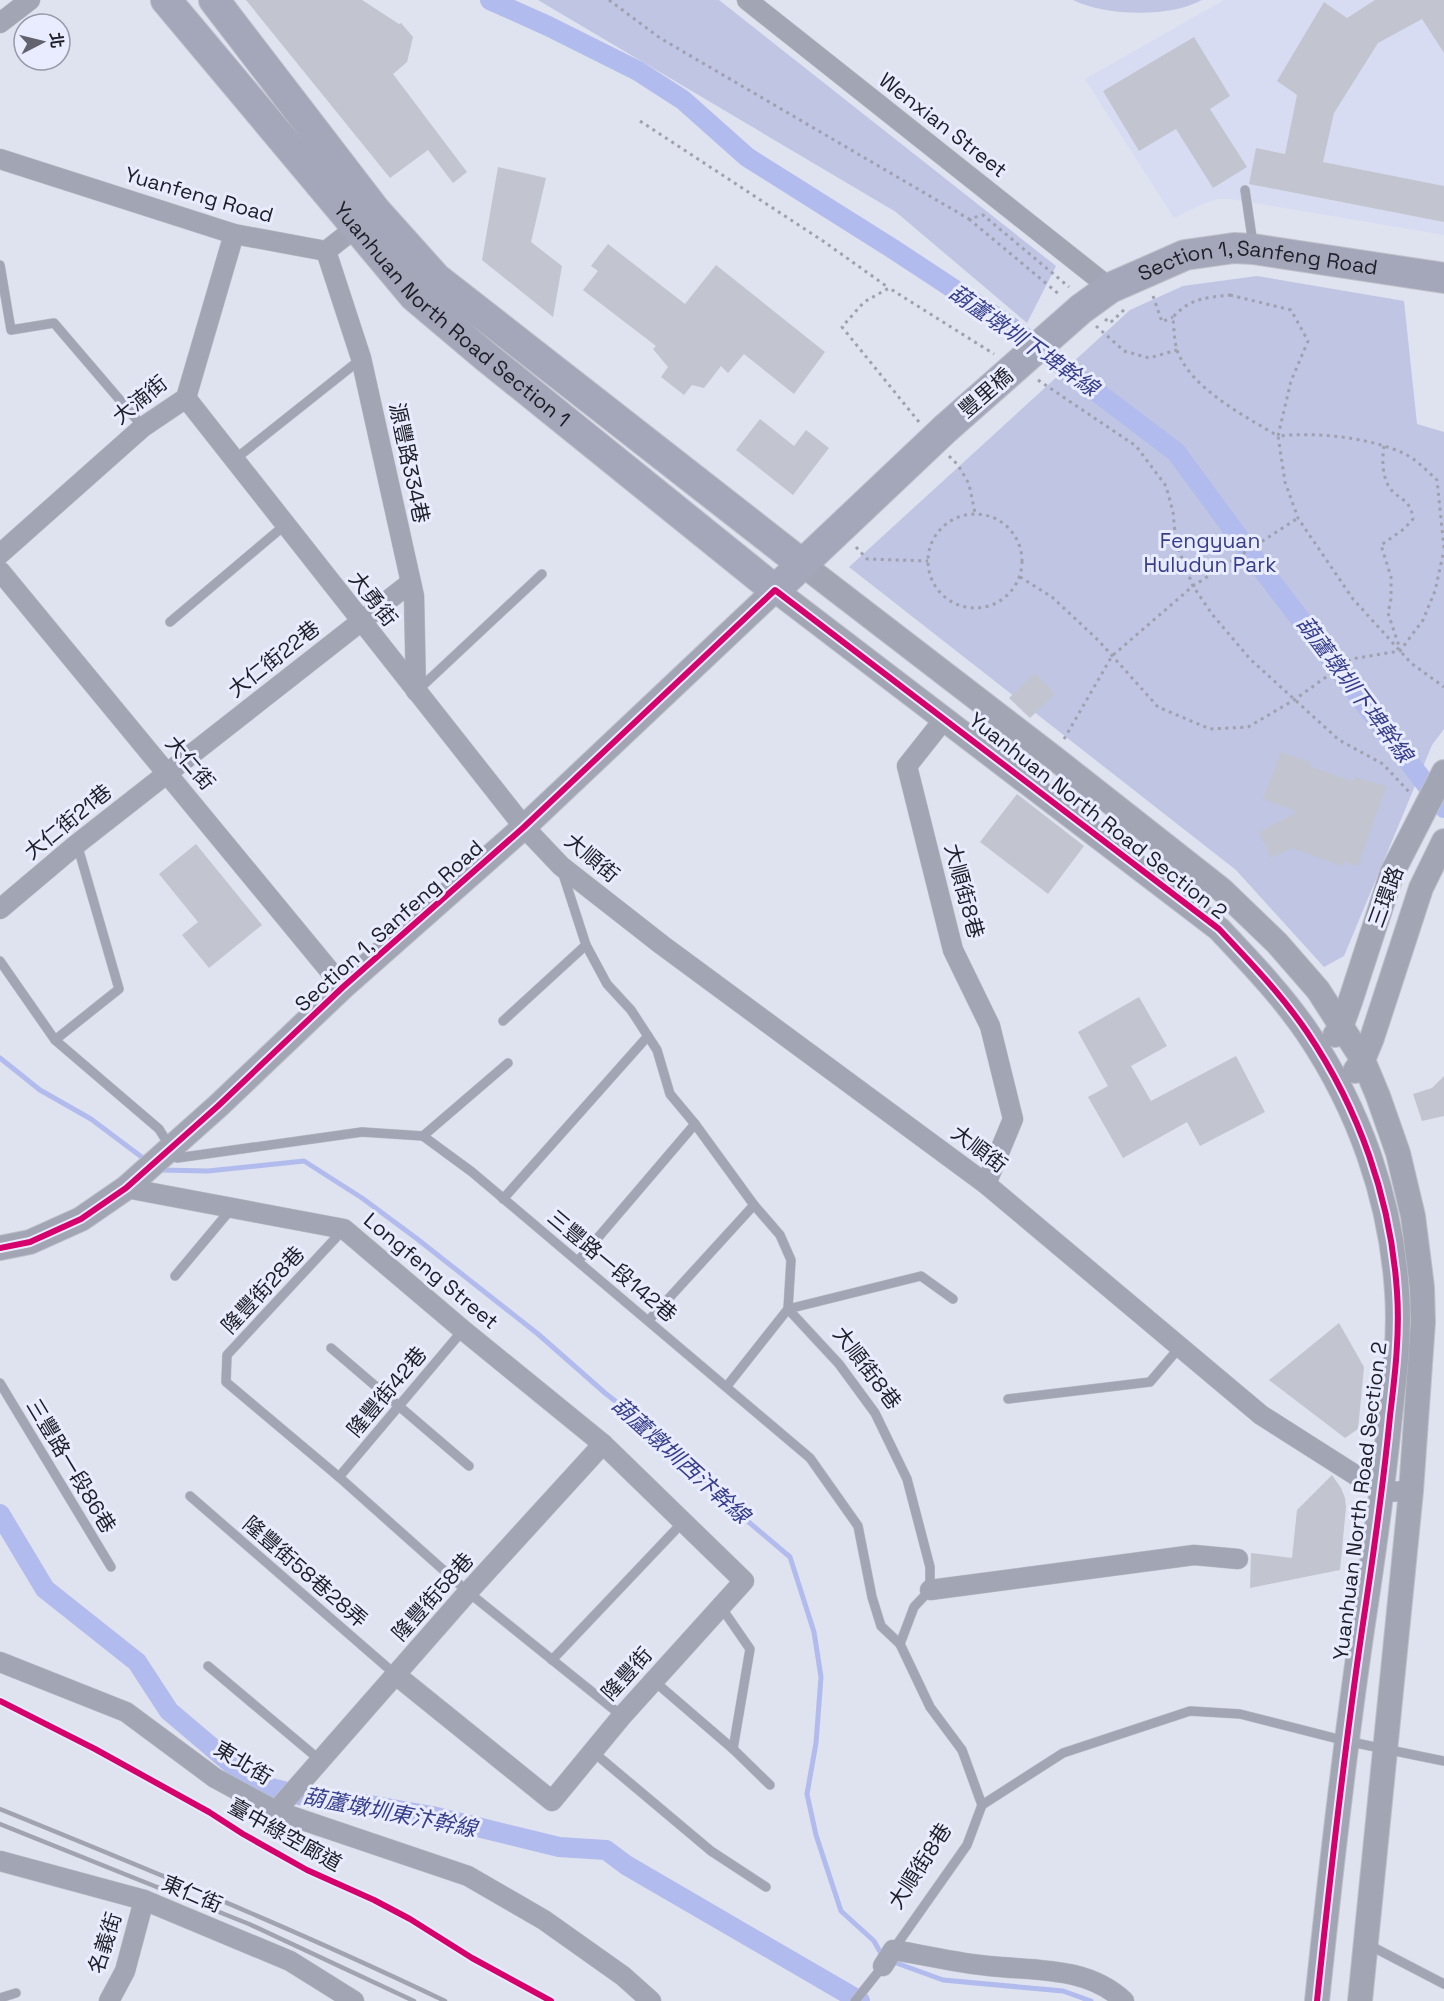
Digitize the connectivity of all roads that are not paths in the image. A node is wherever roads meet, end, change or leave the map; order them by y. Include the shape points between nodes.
1 (30, 0) edge
2 (165, 0) edge
3 (214, 0) edge
4 (747, 0) edge
5 (0, 23) edge
6 (0, 159) edge
7 (1245, 190) dead end
8 (365, 219) junction
9 (234, 234) junction
10 (1254, 249) junction
11 (326, 251) junction
12 (0, 265) edge
13 (1444, 278) edge
14 (1099, 303) junction
15 (361, 358) junction
16 (186, 398) junction
17 (143, 427) junction
18 (940, 435) joint
19 (234, 460) junction
20 (285, 525) junction
21 (0, 554) edge
22 (802, 564) junction
23 (0, 571) edge
24 (542, 574) dead end
25 (410, 583) junction
26 (775, 590) junction
27 (170, 622) dead end
28 (360, 622) junction
29 (416, 691) junction
30 (945, 718) junction
31 (1444, 772) edge
32 (168, 774) junction
33 (524, 828) junction
34 (1444, 842) edge
35 (77, 844) junction
36 (561, 866) junction
37 (0, 909) edge
38 (586, 945) junction
39 (0, 961) edge
40 (343, 987) junction
41 (503, 1021) dead end
42 (1341, 1027) junction
43 (648, 1036) junction
44 (55, 1040) junction
45 (1321, 1056) junction
46 (1363, 1060) junction
47 (508, 1063) dead end
48 (1341, 1092) junction
49 (695, 1124) junction
50 (423, 1136) junction
51 (170, 1149) junction
52 (986, 1184) junction
53 (126, 1188) junction
54 (503, 1198) junction
55 (754, 1205) junction
56 (232, 1208) junction
57 (344, 1229) junction
58 (0, 1248) edge
59 (578, 1261) junction
60 (175, 1276) dead end
61 (953, 1299) dead end
62 (788, 1309) junction
63 (649, 1320) junction
64 (463, 1330) junction
65 (331, 1348) dead end
66 (1179, 1348) junction
67 (0, 1383) edge
68 (727, 1386) junction
69 (1008, 1399) dead end
70 (399, 1406) junction
71 (603, 1444) junction
72 (469, 1466) dead end
73 (339, 1477) junction
74 (1411, 1491) junction
75 (1382, 1492) junction
76 (189, 1496) dead end
77 (683, 1522) junction
78 (1238, 1559) dead end
79 (111, 1567) dead end
80 (930, 1590) junction
81 (468, 1592) junction
82 (721, 1607) junction
83 (900, 1644) junction
84 (552, 1660) junction
85 (0, 1662) edge
86 (208, 1666) dead end
87 (396, 1675) junction
88 (654, 1681) junction
89 (622, 1716) junction
90 (1346, 1740) junction
91 (1386, 1748) junction
92 (733, 1749) junction
93 (592, 1751) junction
94 (321, 1761) junction
95 (1444, 1761) edge
96 (770, 1785) dead end
97 (982, 1806) junction
98 (280, 1807) junction
99 (0, 1861) edge
100 (766, 1887) dead end
101 (144, 1900) junction
102 (1367, 1944) junction
103 (889, 1958) junction
104 (1444, 1984) edge
105 (16, 1993) dead end
106 (0, 1998) edge
107 (109, 2001) edge
108 (354, 2001) edge
109 (651, 2001) edge
110 (855, 2001) edge
111 (1124, 2001) edge
112 (1317, 2001) edge
113 (1360, 2001) edge

1 - 5 street
2 - 8 main road, Yuanhuan North Road Section 1
3 - 8 main road, Yuanhuan North Road Section 1
4 - 14 street, Wenxian Street
6 - 9 street, Yuanfeng Road
7 - 10 lane
8 - 11 street
8 - 22 main road, Yuanhuan North Road Section 1
8 - 26 main road, Yuanhuan North Road Section 1 via 414,296
9 - 11 street, Yuanfeng Road
9 - 16 street, 大湳街
10 - 13 main road, Section 1, Sanfeng Road
10 - 14 main road, Section 1, Sanfeng Road via 1185,255
11 - 15 street, 源豐路334巷
12 - 17 lane via 11,330 54,323
14 - 18 main road, 豐里橋, bridge
15 - 19 lane
15 - 25 street, 源豐路334巷
16 - 17 street, 大湳街
16 - 19 street, 大勇街
17 - 21 street, 大湳街
18 - 22 main road, Section 1, Sanfeng Road
19 - 20 street, 大勇街
20 - 27 lane
20 - 28 street, 大勇街
22 - 26 main road, Section 1, Sanfeng Road
22 - 42 street, Yuanhuan North Road Section 2 via 1222,890 1311,982
23 - 32 street, 大仁街
24 - 29 lane
25 - 28 street, 大仁街22巷
25 - 29 street, 源豐路334巷 via 414,597
26 - 30 street, Yuanhuan North Road Section 2
26 - 33 street, Section 1, Sanfeng Road
28 - 29 street, 大勇街
28 - 32 street, 大仁街22巷
29 - 33 street, 大勇街
30 - 45 street, Yuanhuan North Road Section 2 via 1219,929 1268,980
30 - 52 street, 大順街8巷 via 907,766 953,950 990,1026 1013,1119
31 - 42 street, 三環路 via 1392,873
32 - 35 street, 大仁街21巷
32 - 40 street, 大仁街
33 - 36 street, 大順街
33 - 40 street, Section 1, Sanfeng Road
34 - 46 street, 三環路 via 1421,888
35 - 37 street, 大仁街21巷
35 - 44 lane via 120,989
36 - 38 lane
36 - 52 street, 大順街
38 - 41 lane
38 - 43 lane via 607,984 632,1010
39 - 44 lane
40 - 51 street, Section 1, Sanfeng Road
42 - 45 street, 三環路
42 - 46 street, Yuanhuan North Road Section 2
43 - 49 lane via 657,1050 670,1094
43 - 54 lane
44 - 51 lane via 159,1129
45 - 48 street, Yuanhuan North Road Section 2
46 - 48 street, 三環路
46 - 74 street, Yuanhuan North Road Section 2 via 1398,1153 1418,1251 1423,1322
47 - 50 lane
48 - 75 street, Yuanhuan North Road Section 2 via 1367,1148 1394,1257 1397,1348
49 - 55 lane
49 - 59 lane
50 - 51 lane via 362,1132 177,1158
50 - 54 lane, 三豐路一段142巷
51 - 53 street, Section 1, Sanfeng Road
52 - 66 street, 大順街
53 - 56 street, Longfeng Street
53 - 58 street, Section 1, Sanfeng Road via 81,1219 30,1242
54 - 59 lane, 三豐路一段142巷
55 - 62 lane via 780,1235 791,1260
55 - 63 lane
56 - 57 street, Longfeng Street
56 - 60 lane
57 - 64 street, Longfeng Street
57 - 73 lane, 隆豐街28巷 via 227,1355 226,1382
59 - 63 lane, 三豐路一段142巷
61 - 62 lane via 921,1276
62 - 68 lane
62 - 80 lane, 大順街8巷 via 839,1364 874,1413 907,1479 930,1567
63 - 68 lane, 三豐路一段142巷
64 - 70 lane, 隆豐街42巷
64 - 71 street, Longfeng Street
65 - 70 lane
66 - 69 lane via 1150,1382
66 - 75 street, 大順街 via 1261,1415
67 - 79 lane, 三豐路一段86巷
68 - 83 lane, 三豐路一段142巷 via 810,1458 858,1526 881,1626
70 - 72 lane
70 - 73 lane, 隆豐街42巷
71 - 77 street, 隆豐街
71 - 81 street, 隆豐街58巷
73 - 81 lane
74 - 75 street
74 - 91 street, Yuanhuan North Road Section 2
75 - 90 street, Yuanhuan North Road Section 2
76 - 87 lane, 隆豐街58巷28弄
77 - 82 street, 隆豐街 via 744,1581
77 - 84 lane
78 - 80 street via 1194,1555
80 - 83 lane via 914,1607
81 - 84 lane
81 - 87 street, 隆豐街58巷
82 - 88 street, 隆豐街
82 - 92 lane via 750,1649
83 - 97 lane via 930,1707 962,1750
84 - 89 lane
85 - 98 street, 東北街 via 126,1712 215,1778
86 - 94 lane
87 - 93 street, 隆豐街 via 552,1801
87 - 94 street, 隆豐街58巷
88 - 89 street, 隆豐街
88 - 92 lane
89 - 93 street, 隆豐街
90 - 91 lane
90 - 97 lane via 1240,1714 1190,1711 1063,1753
90 - 112 street, Yuanhuan North Road Section 2
91 - 95 lane
91 - 102 street, Yuanhuan North Road Section 2
92 - 96 lane
93 - 100 lane via 711,1851
94 - 98 street, 隆豐街58巷
97 - 103 lane, 大順街8巷 via 967,1845
98 - 109 street, 東北街 via 468,1876 544,1920 623,1976
99 - 101 street, 東仁街
101 - 107 street, 名義街 via 125,1971
101 - 108 street, 東仁街 via 290,1961
102 - 104 lane
102 - 113 street, Yuanhuan North Road Section 2
103 - 110 lane, 大順街8巷
103 - 111 street via 1067,1972 1095,1982
105 - 106 lane

